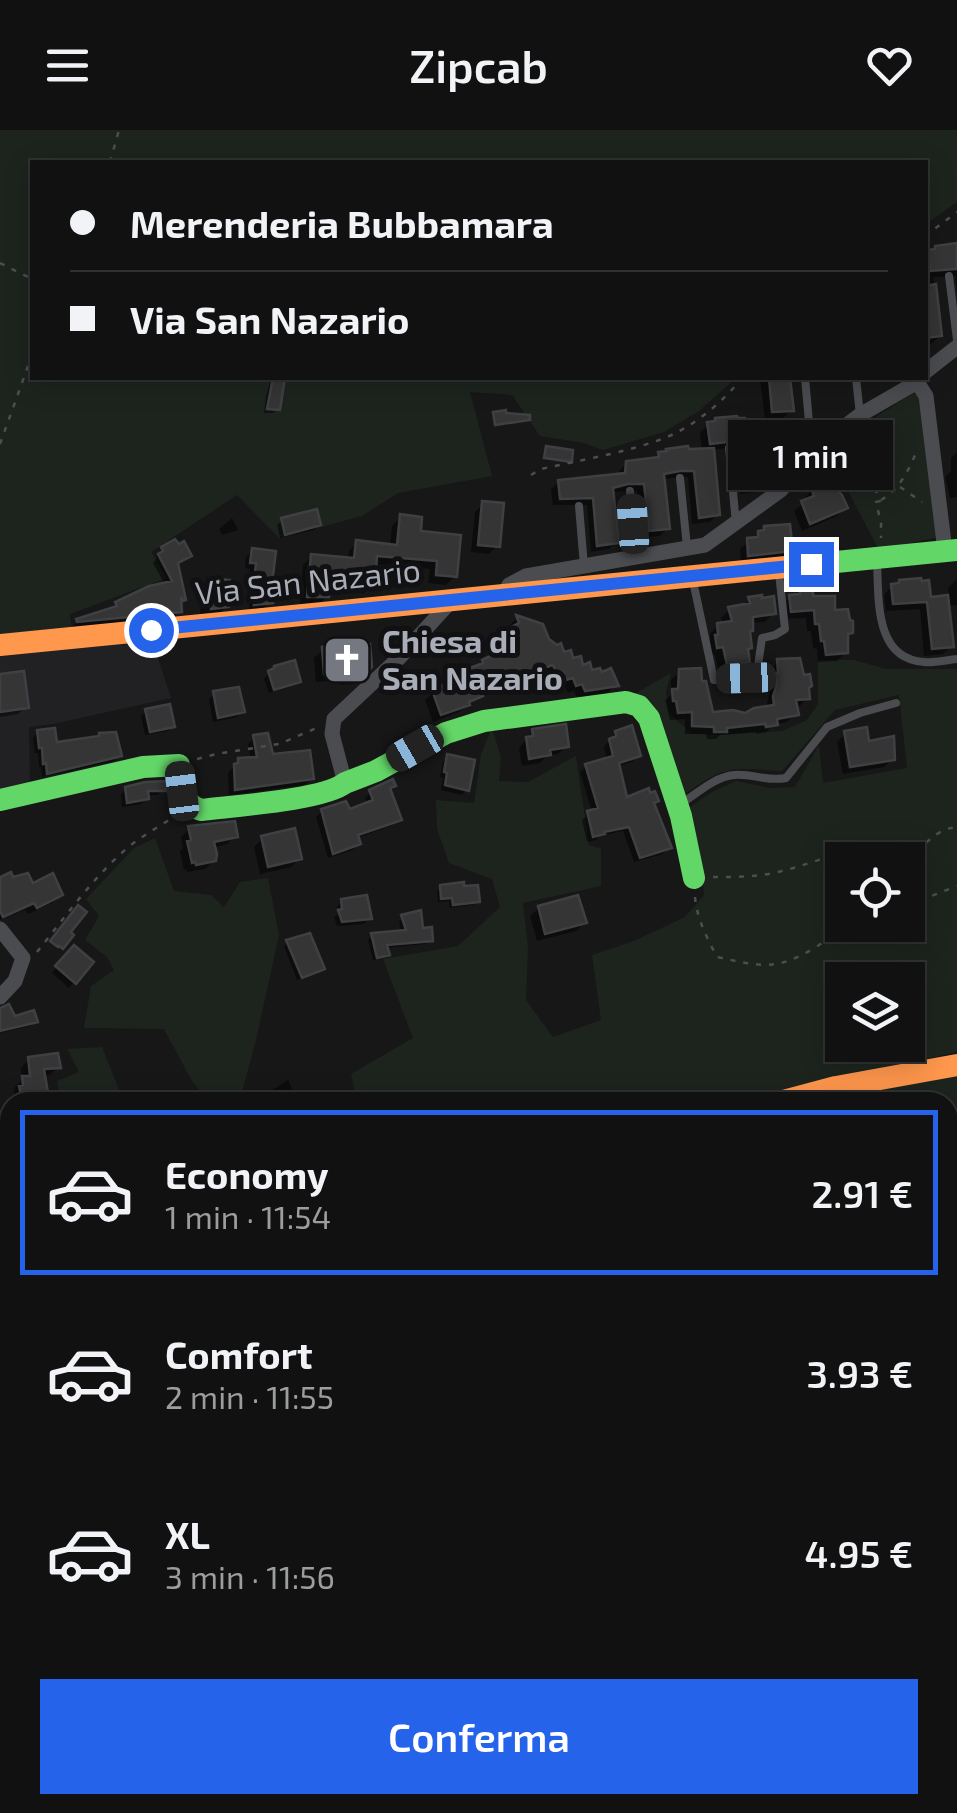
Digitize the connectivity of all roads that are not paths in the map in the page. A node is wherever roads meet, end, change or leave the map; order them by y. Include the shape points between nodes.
1 (949, 276) dead end
2 (957, 344) edge
3 (928, 369) edge
4 (805, 380) edge
5 (856, 380) edge
6 (914, 380) edge
7 (918, 380) edge
8 (860, 416) junction
9 (729, 448) dead end
10 (816, 448) junction
11 (680, 478) dead end
12 (630, 491) dead end
13 (580, 506) dead end
14 (736, 524) junction
15 (687, 548) junction
16 (951, 550) edge
17 (635, 557) junction
18 (876, 558) junction
19 (584, 566) junction
20 (778, 568) junction
21 (692, 576) junction
22 (503, 595) junction
23 (452, 600) junction
24 (0, 645) edge
25 (957, 659) edge
26 (896, 703) dead end
27 (345, 783) junction
28 (0, 800) edge
29 (678, 806) junction
30 (694, 878) road end
31 (0, 929) edge
32 (0, 997) edge
33 (957, 1065) edge
34 (817, 1092) edge

1 - 2 lane, Via San Nazario
2 - 3 street, Via San Nazario
4 - 10 lane
5 - 8 lane
6 - 8 street, Via San Nazario
7 - 16 street, Via San Nazario
8 - 10 street, Via San Nazario
9 - 14 lane
10 - 14 street, Via San Nazario via 781,490
11 - 15 lane
12 - 17 lane
13 - 19 lane
14 - 15 street, Via San Nazario
15 - 17 street, Via San Nazario
16 - 18 street, Via San Nazario
17 - 19 street, Via San Nazario
18 - 20 street, Via San Nazario
18 - 25 lane via 886,640 910,660
19 - 22 street, Via San Nazario via 526,576
20 - 21 street, Via San Nazario
20 - 21 lane via 784,629 762,638 757,673 746,678 714,680
21 - 22 street, Via San Nazario
22 - 23 street, Via San Nazario
23 - 24 street, Via San Nazario
23 - 27 street via 334,720
26 - 29 lane via 827,727 786,778 731,775
27 - 28 street via 314,795 208,810 183,799 179,766
27 - 29 street via 484,721 626,702 646,711
29 - 30 street
31 - 32 street via 24,958
33 - 34 street

